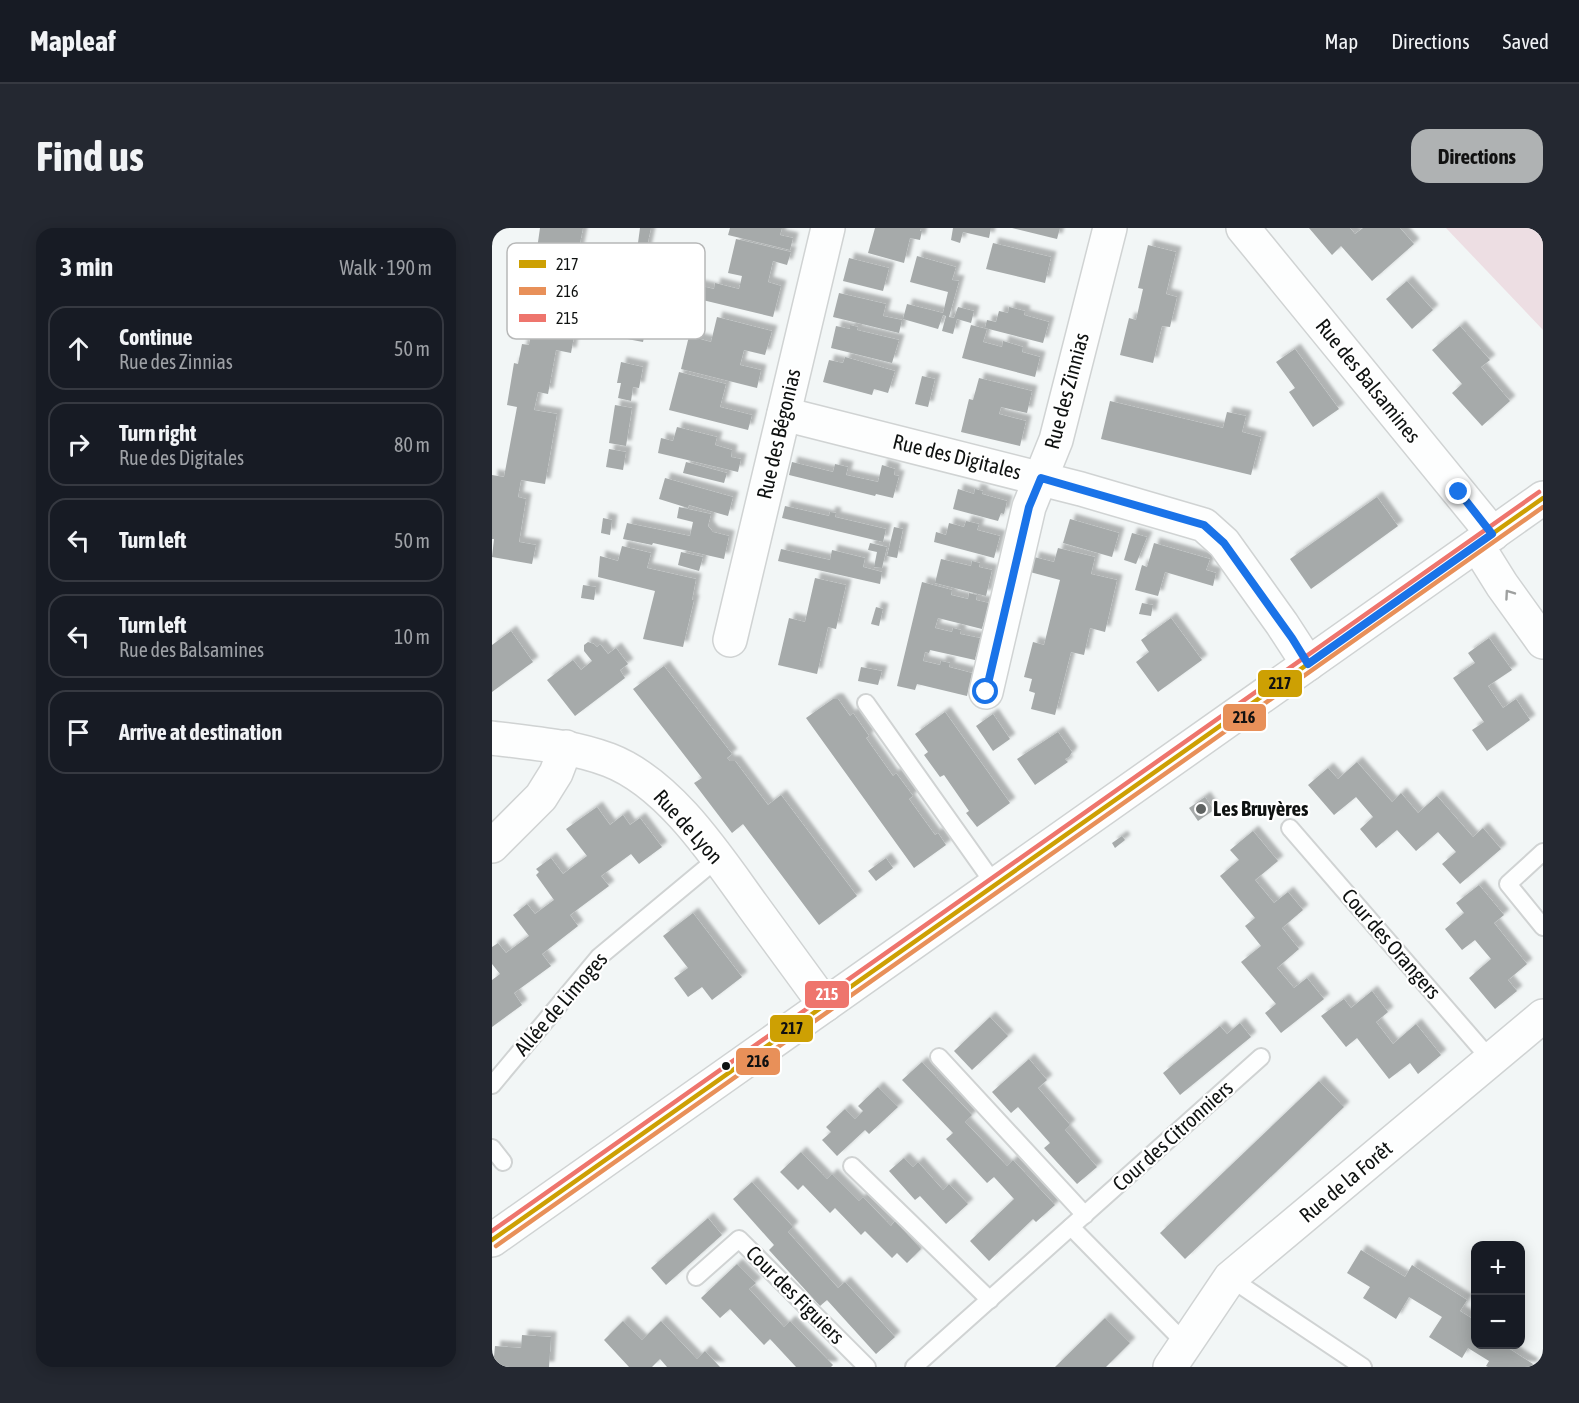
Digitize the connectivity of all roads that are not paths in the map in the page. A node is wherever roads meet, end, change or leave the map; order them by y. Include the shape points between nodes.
1 (828, 228) edge
2 (1110, 228) edge
3 (1243, 228) edge
4 (784, 414) junction
5 (1041, 478) junction
6 (1543, 498) edge
7 (1485, 539) junction
8 (730, 640) dead end
9 (1543, 642) edge
10 (1308, 664) junction
11 (986, 692) dead end
12 (866, 703) dead end
13 (492, 738) edge
14 (566, 747) junction
15 (1290, 828) dead end
16 (492, 846) edge
17 (1543, 852) edge
18 (718, 858) junction
19 (995, 885) junction
20 (1543, 927) edge
21 (825, 1005) junction
22 (1543, 1016) edge
23 (939, 1057) dead end
24 (1261, 1057) dead end
25 (1491, 1060) junction
26 (492, 1085) edge
27 (492, 1148) edge
28 (502, 1162) dead end
29 (852, 1166) dead end
30 (1085, 1215) junction
31 (1071, 1227) junction
32 (492, 1240) edge
33 (696, 1277) dead end
34 (1230, 1278) junction
35 (990, 1300) junction
36 (1178, 1356) edge
37 (867, 1367) edge
38 (914, 1367) edge
39 (1363, 1367) edge

1 - 4 street, Rue des Bégonias
2 - 5 street, Rue des Zinnias via 1056,440
3 - 7 street, Rue des Balsamines
4 - 5 street, Rue des Digitales
4 - 8 street, Rue des Bégonias
5 - 10 street, Rue des Digitales via 1204,525 1224,543
5 - 11 street, Rue des Zinnias via 1029,507
6 - 7 street
9 -> 7 street, Rue des Balsamines via 1502,585
7 - 10 street
10 - 19 street
12 - 19 lane
13 - 14 street, Rue de Lyon
14 - 16 street via 541,798
14 - 18 street, Rue de Lyon via 610,760 641,777 677,808
15 - 25 lane, Cour des Orangers
17 - 20 lane via 1508,884
18 - 21 street, Rue de Lyon
18 - 26 lane, Allée de Limoges via 599,957
19 - 21 street
21 - 32 street
22 - 25 street, Rue de la Forêt
23 - 30 lane
24 - 30 lane, Cour des Citronniers
25 - 34 street, Rue de la Forêt
27 - 28 lane
29 - 35 lane
30 - 31 lane, Cour des Citronniers
31 - 35 lane, Cour des Citronniers
31 - 36 lane
33 - 37 lane, Cour des Figuiers via 739,1239
34 - 36 street, Rue de la Forêt
34 - 39 lane
35 - 38 lane, Cour des Citronniers

